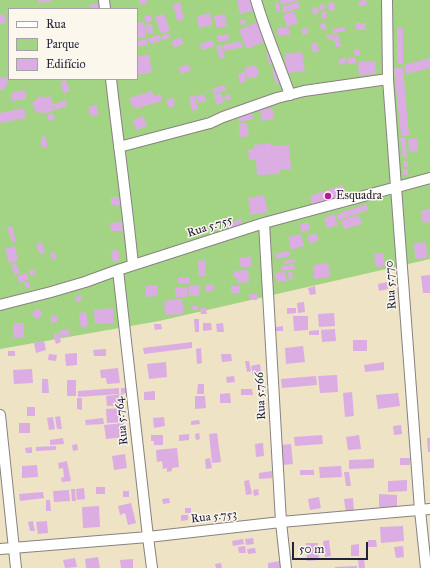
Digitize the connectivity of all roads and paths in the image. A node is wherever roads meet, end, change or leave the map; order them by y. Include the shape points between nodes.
1 (256, 0) edge
2 (387, 0) edge
3 (388, 79) junction
4 (111, 80) edge
5 (290, 95) junction
6 (119, 148) junction
7 (430, 178) edge
8 (396, 188) junction
9 (264, 223) junction
10 (133, 265) junction
11 (118, 270) junction
12 (0, 305) edge
13 (0, 415) edge
14 (425, 510) edge
15 (281, 522) junction
16 (148, 537) junction
17 (14, 547) junction
18 (0, 549) edge
19 (16, 568) edge
20 (152, 568) edge
21 (286, 568) edge
22 (426, 568) edge

1 - 5 street
2 - 3 street, Rua 5.770
3 - 5 street
3 - 8 street, Rua 5.770
4 - 6 street
5 - 6 street via 210,123
6 - 10 street
7 - 8 street, Rua 5.755
8 - 9 street, Rua 5.755
8 - 14 street, Rua 5.770
9 - 10 street, Rua 5.755
9 - 15 street, Rua 5.766
10 - 11 street, Rua 5.755
11 - 12 street, Rua 5.755 via 85,282
11 - 16 street, Rua 5.764
13 - 17 street
14 - 15 street, Rua 5.753
14 - 22 street, Rua 5.770
15 - 16 street, Rua 5.753
15 - 21 street, Rua 5.766
16 - 17 street, Rua 5.753
16 - 20 street, Rua 5.764
17 - 18 street, Rua 5.753
17 - 19 street

